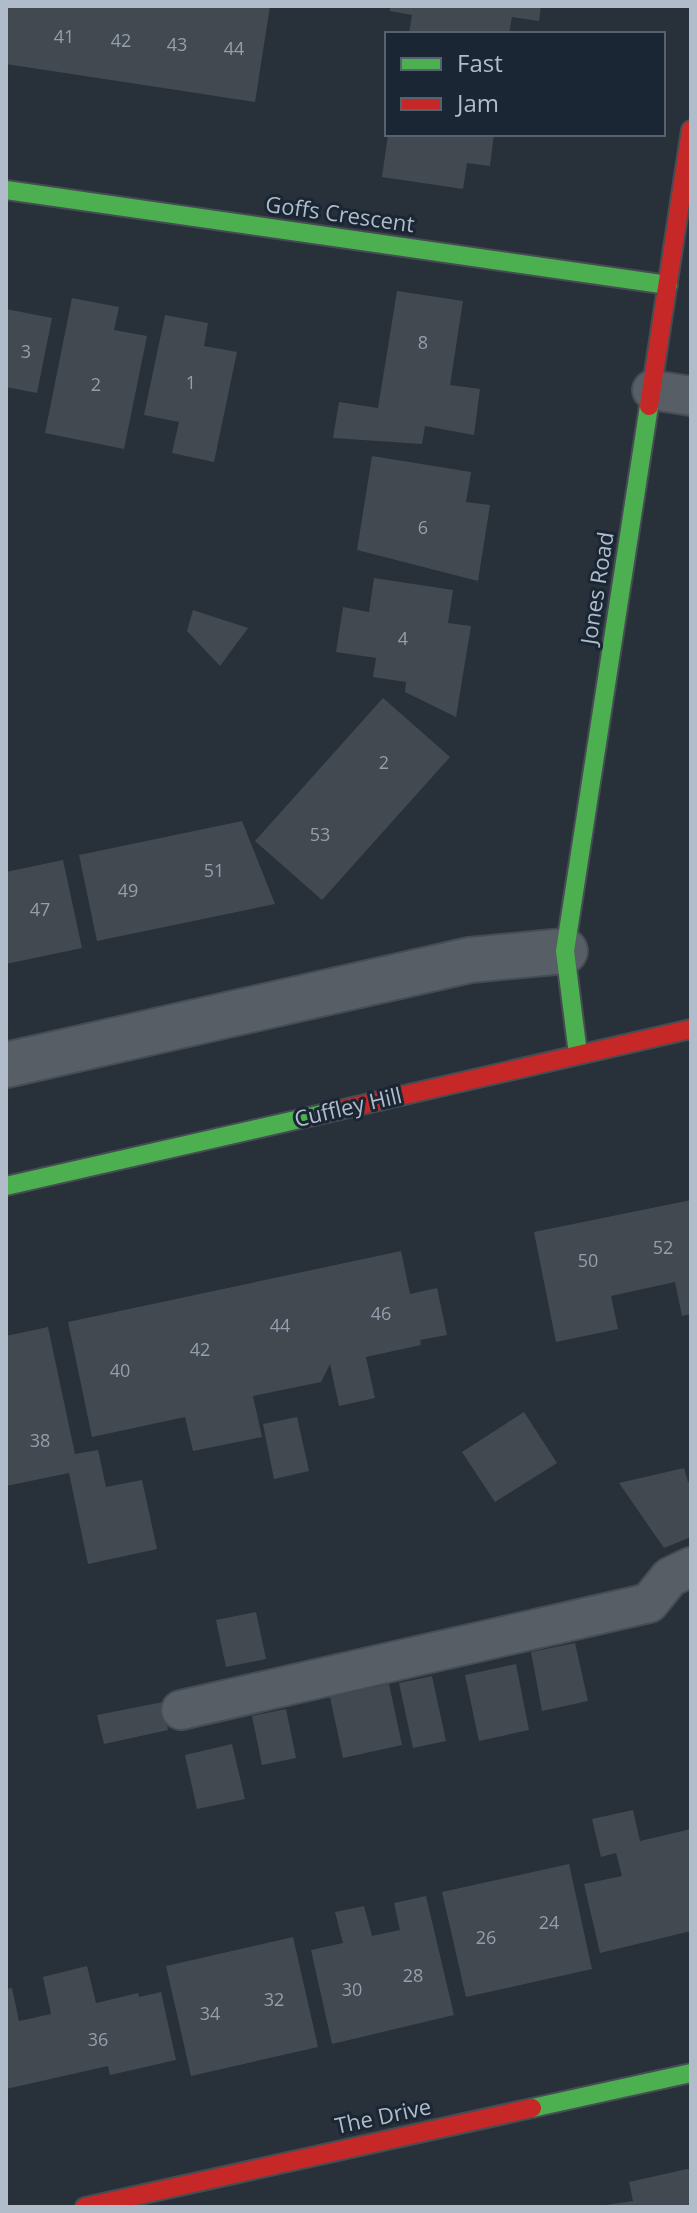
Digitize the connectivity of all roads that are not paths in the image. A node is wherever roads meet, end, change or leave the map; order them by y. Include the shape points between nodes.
1 (691, 130) edge
2 (6, 190) edge
3 (668, 285) junction
4 (652, 390) junction
5 (691, 396) edge
6 (565, 951) junction
7 (691, 1029) edge
8 (578, 1054) junction
9 (6, 1065) edge
10 (6, 1186) edge
11 (691, 1567) edge
12 (181, 1710) dead end
13 (691, 2073) edge
14 (85, 2207) edge

1 - 3 street, Jones Road
2 - 3 street, Goffs Crescent
3 - 4 street, Jones Road
4 - 5 lane
4 - 6 street, Jones Road
6 - 8 street, Jones Road
6 - 9 street via 470,960
7 - 8 street, Cuffley Hill
8 - 10 street, Cuffley Hill
11 - 12 lane via 670,1577 649,1603
13 - 14 street, The Drive

